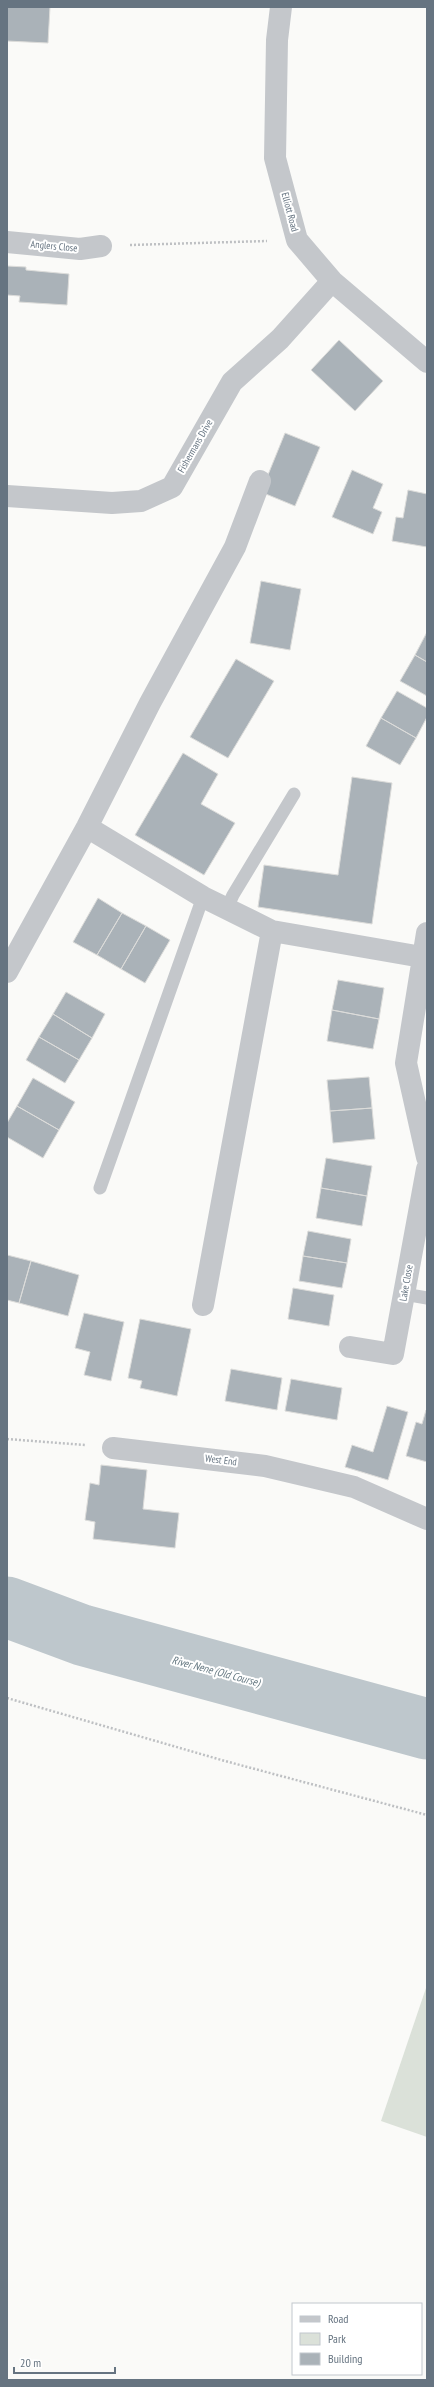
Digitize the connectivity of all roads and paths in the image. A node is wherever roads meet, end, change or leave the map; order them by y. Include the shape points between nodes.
1 (281, 7) edge
2 (297, 240) junction
3 (7, 242) edge
4 (101, 246) joint
5 (332, 281) junction
6 (427, 362) edge
7 (260, 481) dead end
8 (7, 496) edge
9 (294, 794) dead end
10 (87, 827) junction
11 (204, 897) junction
12 (226, 910) junction
13 (272, 931) junction
14 (427, 933) edge
15 (422, 957) junction
16 (7, 972) edge
17 (427, 1157) edge
18 (427, 1169) edge
19 (100, 1188) dead end
20 (404, 1294) junction
21 (427, 1298) edge
22 (203, 1305) dead end
23 (350, 1347) dead end
24 (7, 1439) edge
25 (113, 1448) joint
26 (427, 1519) edge
27 (7, 1698) edge
28 (427, 1815) edge

1 - 2 street, Elliott Road via 277,40 275,158
2 - 4 path
2 - 5 street, Elliott Road
3 - 4 street, Anglers Close via 80,249
5 - 6 street, Elliott Road
5 - 8 street, Fishermans Drive via 280,339 232,382 172,487 142,501 112,504
7 - 10 street via 235,548 150,703
9 - 12 lane
10 - 11 street
10 - 16 street
11 - 12 street
11 - 19 lane
12 - 13 street
13 - 15 street
13 - 22 street
14 - 15 street
15 - 17 street via 406,1064
18 - 20 street, Lake Close
20 - 21 lane
20 - 23 street, Lake Close via 393,1354
24 - 25 path
25 - 26 street, West End via 265,1466 354,1487
27 - 28 path via 225,1761

